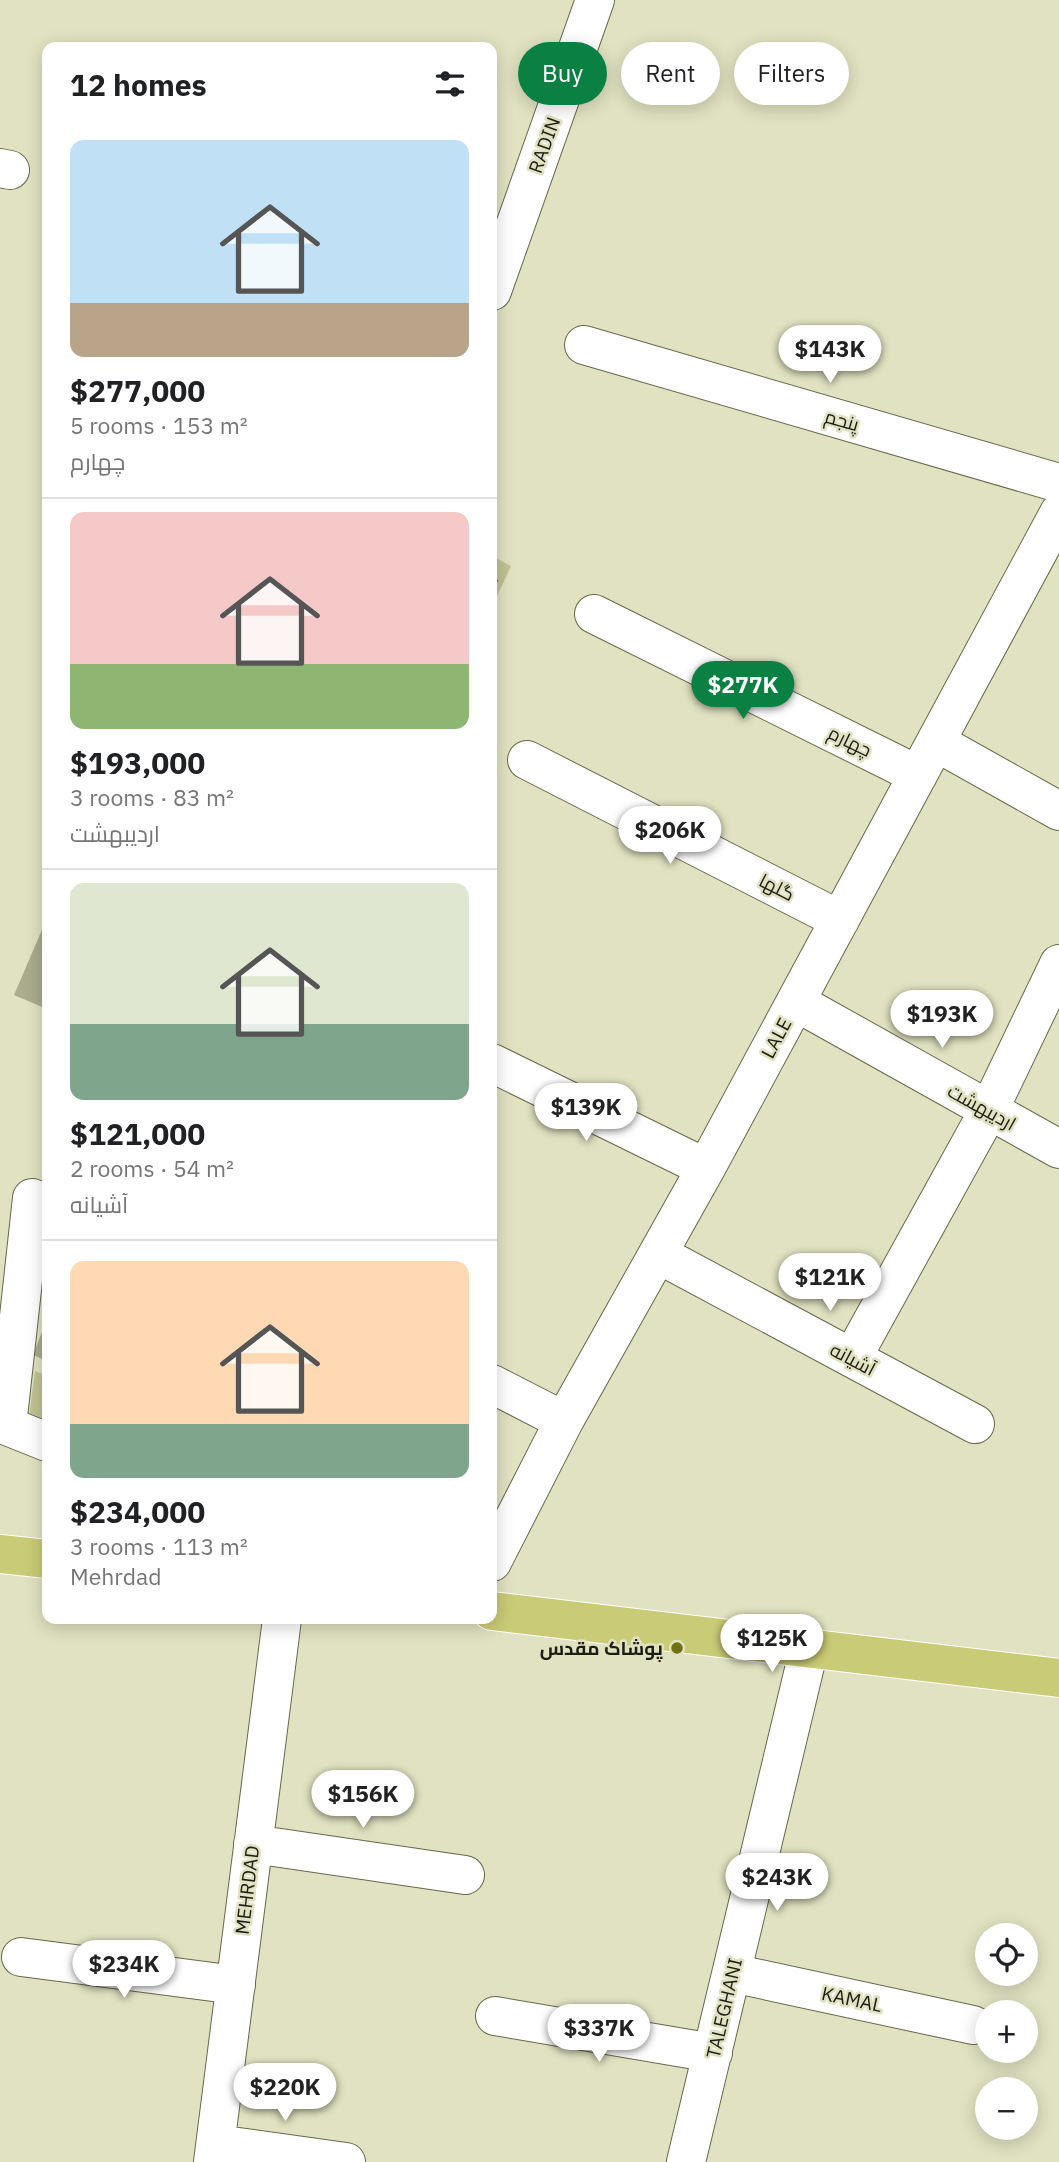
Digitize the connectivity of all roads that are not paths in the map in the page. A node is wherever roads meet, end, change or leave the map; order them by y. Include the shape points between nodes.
1 (595, 0) edge
2 (497, 277) edge
3 (584, 345) dead end
4 (1059, 483) edge
5 (1059, 513) edge
6 (594, 614) dead end
7 (936, 742) junction
8 (527, 760) dead end
9 (918, 775) junction
10 (1059, 811) edge
11 (840, 920) junction
12 (1059, 964) edge
13 (796, 1002) junction
14 (497, 1065) edge
15 (989, 1110) junction
16 (1059, 1149) edge
17 (706, 1168) junction
18 (42, 1202) edge
19 (658, 1254) junction
20 (852, 1358) junction
21 (497, 1387) edge
22 (564, 1421) junction
23 (975, 1424) dead end
24 (42, 1440) edge
25 (497, 1552) edge
26 (0, 1554) edge
27 (42, 1558) edge
28 (497, 1612) edge
29 (281, 1624) edge
30 (809, 1649) junction
31 (1055, 1670) edge
32 (253, 1844) junction
33 (465, 1875) dead end
34 (21, 1957) dead end
35 (732, 1973) junction
36 (236, 1985) junction
37 (495, 2016) dead end
38 (973, 2025) dead end
39 (713, 2053) junction
40 (214, 2153) edge
41 (346, 2162) edge
42 (686, 2162) edge

1 - 2 street, RADIN
3 - 4 street, پنجم
5 - 7 street, LALE
6 - 9 street, چهارم
7 - 9 street, LALE
7 - 10 street
8 - 11 street, گلها
9 - 11 street, LALE
11 - 13 street, LALE
12 - 15 street
13 - 15 street, اردیبهشت
13 - 17 street, LALE
14 - 17 street
15 - 16 street, اردیبهشت
15 - 20 street
17 - 19 street, LALE
18 - 24 street via 32,1198 7,1426
19 - 20 street, آشیانه
19 - 22 street, LALE
20 - 23 street, آشیانه
21 - 22 street
22 - 25 street, LALE
26 - 27 main road
28 - 30 main road
29 - 32 street, MEHRDAD
30 - 31 main road
30 - 35 street, TALEGHANI
32 - 33 street
32 - 36 street, MEHRDAD
34 - 36 street
35 - 38 street, KAMAL
35 - 39 street, TALEGHANI
36 - 40 street, MEHRDAD
37 - 39 street
39 - 42 street, TALEGHANI
40 - 41 street

